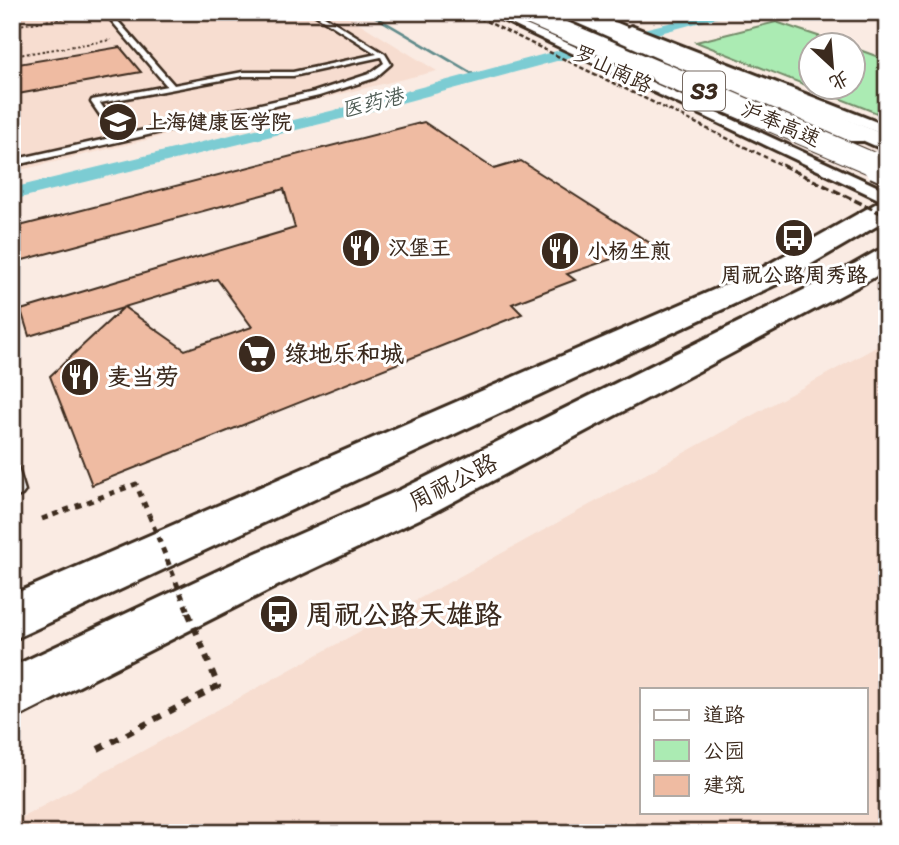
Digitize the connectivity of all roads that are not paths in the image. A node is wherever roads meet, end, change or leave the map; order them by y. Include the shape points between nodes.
1 (107, 12) edge
2 (314, 12) edge
3 (491, 12) edge
4 (523, 12) edge
5 (560, 12) edge
6 (579, 12) edge
7 (608, 27) junction
8 (663, 49) junction
9 (383, 55) junction
10 (173, 88) junction
11 (887, 131) edge
12 (120, 138) junction
13 (887, 147) edge
14 (12, 163) edge
15 (887, 170) edge
16 (887, 198) edge
17 (887, 209) edge
18 (887, 257) edge
19 (12, 469) edge
20 (12, 493) edge
21 (12, 618) edge
22 (12, 694) edge

1 - 10 lane
2 - 9 lane
3 - 16 street, 罗山南路
4 - 15 main road, 沪奉高速 / S3, bridge
4 - 15 main road, 罗山南路, bridge
5 - 7 main road, 罗山南路
6 - 7 street, 罗山南路
6 - 13 main road, 沪奉高速 / S3
7 - 8 main road
8 - 11 street, 罗山南路
8 - 13 main road, 罗山南路
9 - 10 lane via 293,74 243,74
9 - 12 lane via 388,65 316,94
10 - 12 lane via 95,102
12 - 14 lane
17 - 21 main road via 766,278
18 - 22 main road, 周祝公路 via 417,501
19 - 20 lane via 17,491

